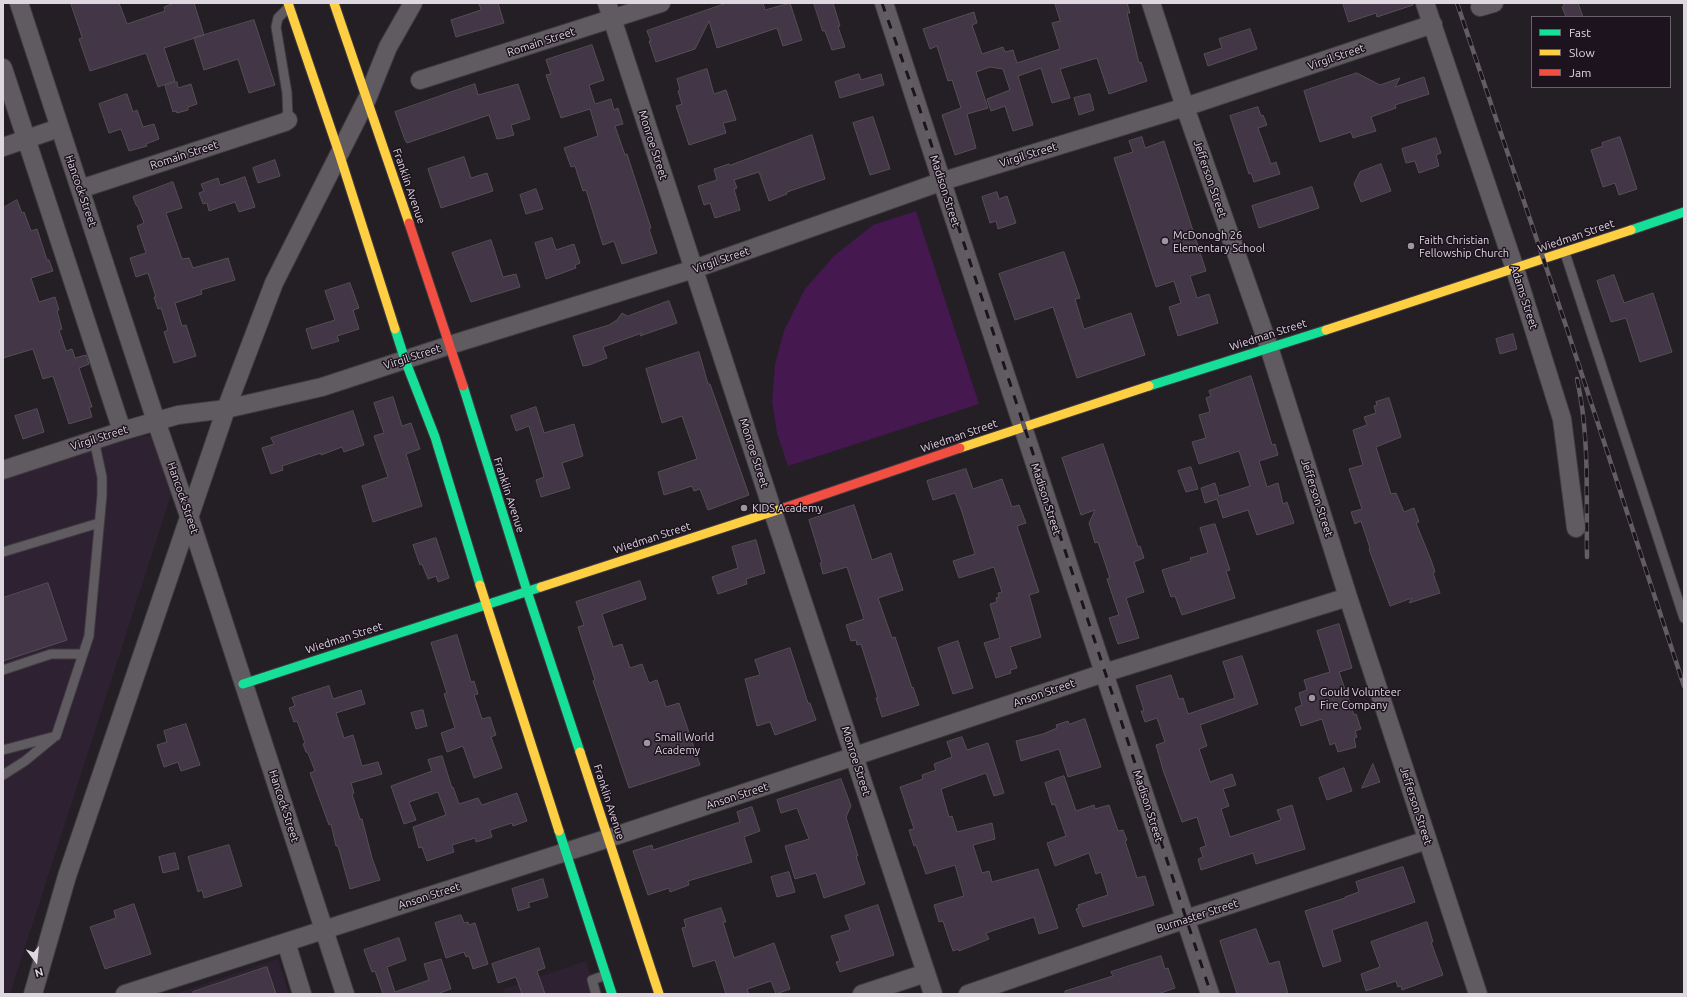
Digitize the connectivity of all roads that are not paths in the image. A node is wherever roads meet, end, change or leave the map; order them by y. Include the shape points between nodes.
1 (19, 3) edge
2 (334, 3) edge
3 (413, 3) edge
4 (661, 3) edge
5 (884, 3) edge
6 (1151, 3) edge
7 (1425, 3) edge
8 (289, 5) edge
9 (609, 11) edge
10 (1433, 24) junction
11 (3, 68) edge
12 (420, 80) dead end
13 (367, 99) junction
14 (1185, 108) junction
15 (288, 120) joint
16 (59, 128) junction
17 (27, 139) junction
18 (3, 147) edge
19 (339, 152) junction
20 (942, 182) junction
21 (80, 189) junction
22 (1684, 212) edge
23 (1565, 253) junction
24 (1515, 269) junction
25 (694, 270) junction
26 (450, 345) junction
27 (1269, 347) junction
28 (405, 360) junction
29 (226, 409) junction
30 (156, 421) junction
31 (1023, 427) junction
32 (122, 431) junction
33 (94, 440) junction
34 (3, 470) edge
35 (773, 512) junction
36 (189, 516) junction
37 (99, 523) junction
38 (1576, 528) dead end
39 (3, 552) edge
40 (527, 591) junction
41 (1348, 597) junction
42 (486, 605) junction
43 (1684, 618) edge
44 (83, 654) junction
45 (3, 670) edge
46 (1104, 673) junction
47 (244, 684) junction
48 (56, 736) junction
49 (3, 750) edge
50 (855, 757) junction
51 (3, 775) edge
52 (609, 838) junction
53 (1427, 840) junction
54 (565, 852) junction
55 (1186, 919) junction
56 (324, 930) junction
57 (286, 942) junction
58 (926, 973) junction
59 (606, 975) junction
60 (33, 994) edge
61 (125, 994) edge
62 (302, 994) edge
63 (345, 994) edge
64 (596, 994) edge
65 (612, 994) edge
66 (659, 994) edge
67 (862, 994) edge
68 (933, 994) edge
69 (968, 994) edge
70 (1210, 994) edge
71 (1478, 994) edge

1 - 16 street, Hancock Street
2 - 13 main road, Franklin Avenue
3 - 13 street via 388,47
4 - 9 street, Romain Street
5 - 20 street, Madison Street
6 - 14 street, Jefferson Street
7 - 10 street, Adams Street
8 - 15 lane via 278,18 276,27 287,93
8 - 19 main road
9 - 12 street, Romain Street
9 - 25 street, Monroe Street
10 - 14 street, Virgil Street
10 - 24 street, Adams Street
11 - 17 street
13 - 19 street
13 - 26 main road, Franklin Avenue
14 - 20 street, Virgil Street
14 - 27 street, Jefferson Street
15 - 21 street, Romain Street
16 - 17 street
16 - 21 street, Hancock Street
17 - 18 street
17 - 32 street
19 - 28 main road
19 - 29 street via 274,283
20 - 25 street, Virgil Street
20 - 31 street, Madison Street
21 - 30 street, Hancock Street
22 - 23 main road, Wiedman Street
23 - 24 main road, Wiedman Street
23 - 43 lane
24 - 27 main road, Wiedman Street
24 - 38 street, Adams Street via 1562,419
25 - 26 street, Virgil Street
25 - 35 street, Monroe Street
26 - 28 street, Virgil Street
26 - 40 main road, Franklin Avenue
27 - 31 main road, Wiedman Street
27 - 41 street, Jefferson Street
28 - 29 street, Virgil Street via 322,387
28 - 42 main road via 435,437
29 - 30 street, Virgil Street via 178,415
29 - 36 street
30 - 32 street, Virgil Street
30 - 36 street, Hancock Street
31 - 35 main road, Wiedman Street
31 - 46 street, Madison Street
32 - 33 street, Virgil Street
33 - 34 street, Virgil Street
33 - 37 lane via 102,477
35 - 40 main road, Wiedman Street
35 - 50 street, Monroe Street
36 - 47 street, Hancock Street
36 - 60 street via 67,876
37 - 39 lane
37 - 44 lane via 89,636
40 - 42 main road, Wiedman Street
40 - 52 main road, Franklin Avenue
41 - 46 street, Anson Street
41 - 53 street, Jefferson Street
42 - 47 main road, Wiedman Street
42 - 54 main road
44 - 45 lane via 51,654
44 - 48 lane
46 - 50 street, Anson Street
46 - 55 street, Madison Street
47 - 56 street, Hancock Street
48 - 49 lane
48 - 51 lane
50 - 52 street, Anson Street
50 - 58 street, Monroe Street
52 - 54 street, Anson Street
52 - 66 main road, Franklin Avenue
53 - 55 street, Burmaster Street
53 - 71 street, Jefferson Street
54 - 56 street, Anson Street
54 - 59 main road
55 - 69 street, Burmaster Street
55 - 70 street, Madison Street
56 - 57 street, Anson Street
56 - 63 street, Hancock Street
57 - 61 street, Anson Street
57 - 62 street
58 - 67 street
58 - 68 street, Monroe Street
59 - 64 lane via 592,981
59 - 65 main road

